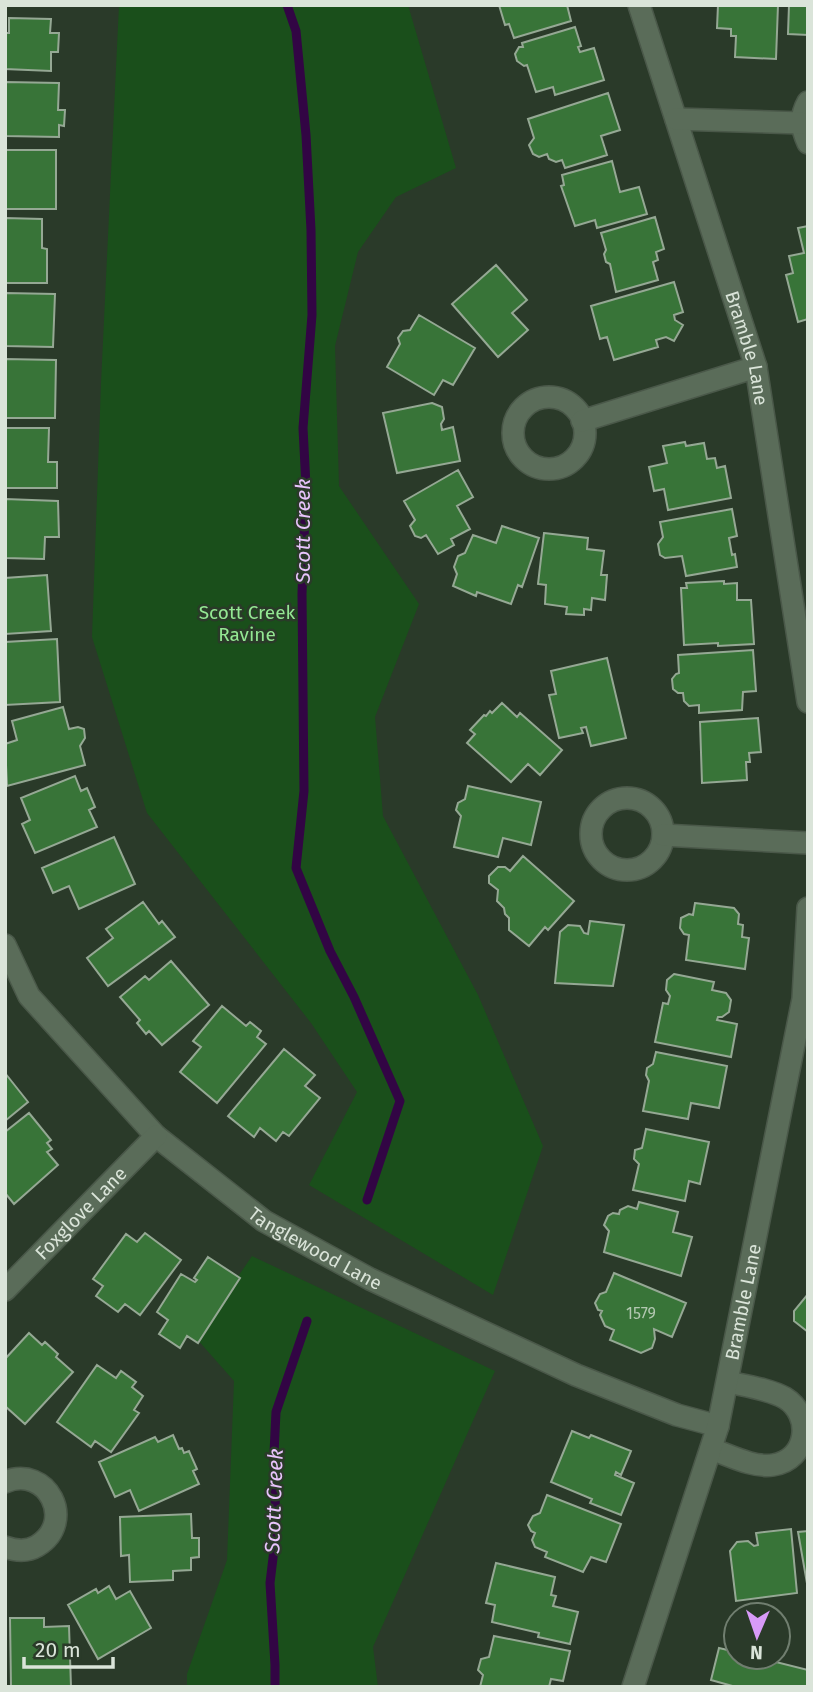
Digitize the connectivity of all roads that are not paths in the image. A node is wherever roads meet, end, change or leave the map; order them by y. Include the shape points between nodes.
1 (639, 5) edge
2 (808, 102) edge
3 (676, 119) junction
4 (805, 133) edge
5 (756, 368) junction
6 (582, 421) dead end
7 (808, 702) edge
8 (663, 835) dead end
9 (808, 842) edge
10 (808, 908) edge
11 (5, 945) edge
12 (156, 1136) junction
13 (5, 1290) edge
14 (728, 1382) junction
15 (718, 1426) junction
16 (711, 1449) junction
17 (5, 1482) edge
18 (5, 1547) edge
19 (633, 1687) edge

1 - 3 street, Bramble Lane
2 - 4 street via 803,109
3 - 4 street
3 - 5 street, Bramble Lane
5 - 6 street
5 - 7 street, Bramble Lane
8 - 9 street
10 - 14 street, Bramble Lane via 803,999
11 - 12 street, Tanglewood Lane via 29,996
12 - 13 street, Foxglove Lane
12 - 15 street, Tanglewood Lane via 264,1221 370,1279 576,1376
14 - 15 street, Bramble Lane
14 - 16 street via 783,1396 793,1403 804,1424 804,1436 792,1458 769,1466
15 - 16 street, Bramble Lane
16 - 19 street, Bramble Lane
17 - 18 street via 22,1478 44,1488 52,1497 56,1521 51,1533 32,1549

